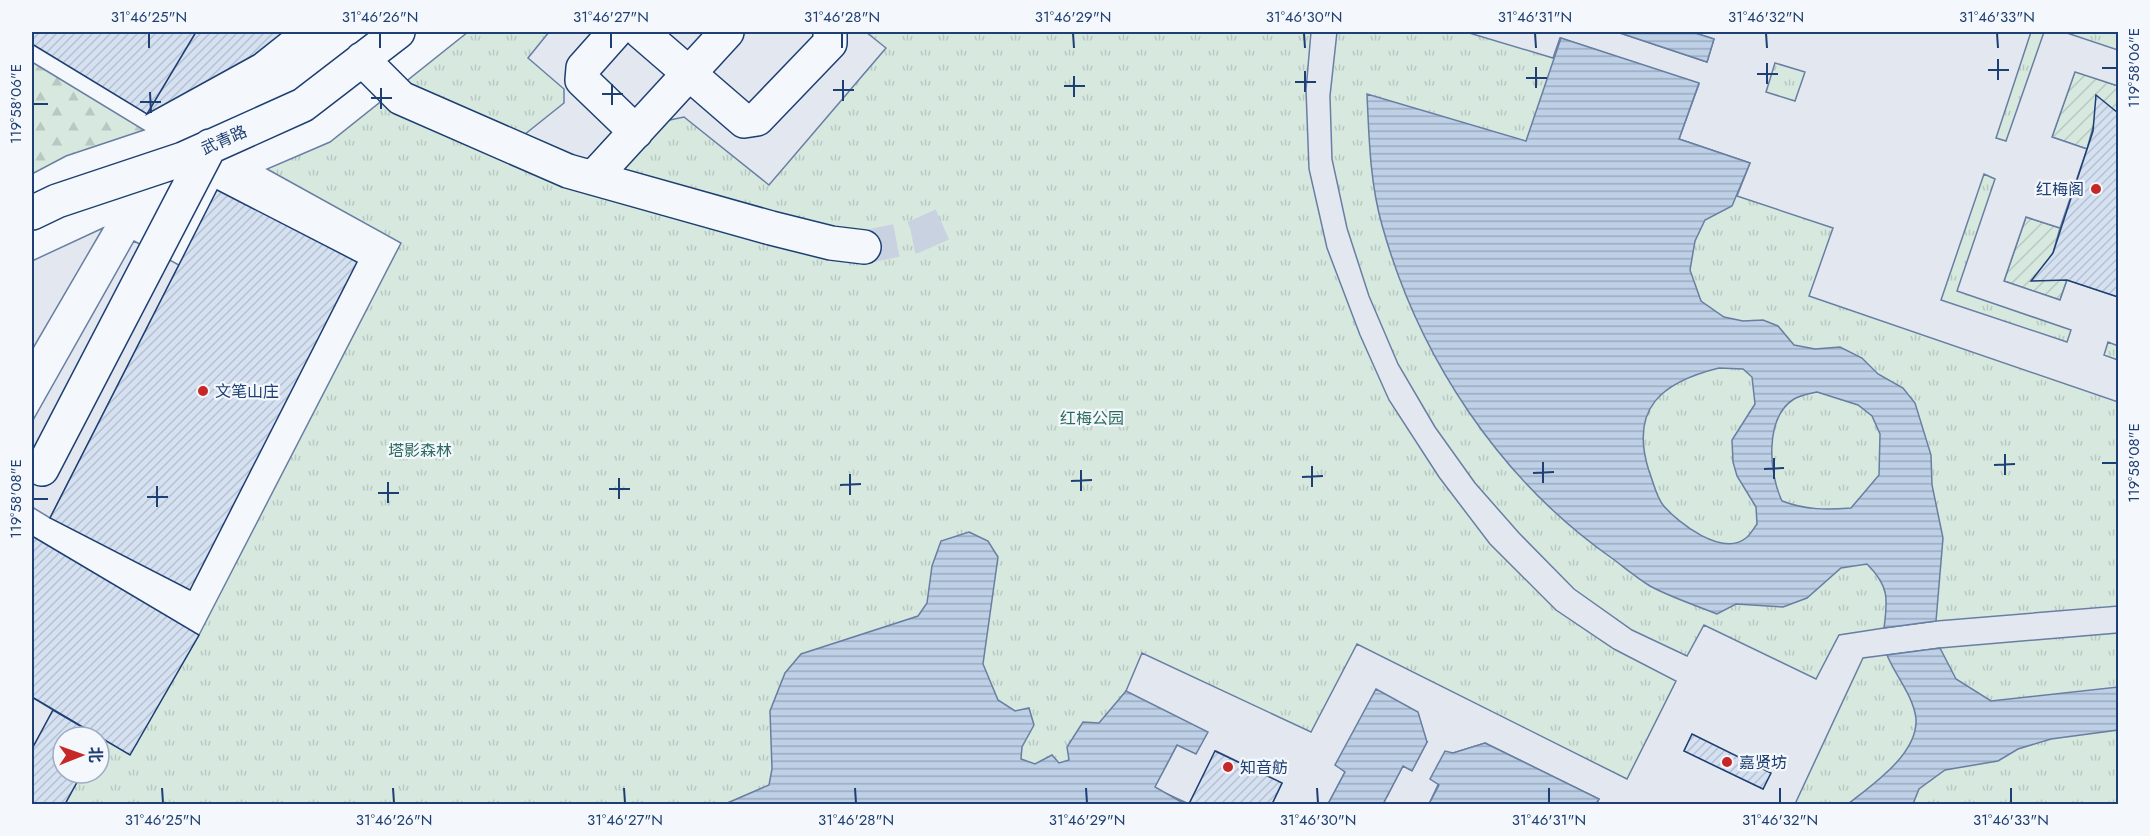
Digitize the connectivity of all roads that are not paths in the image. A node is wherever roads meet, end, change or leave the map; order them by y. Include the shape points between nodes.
1 (398, 32) edge
2 (615, 32) edge
3 (641, 32) edge
4 (727, 32) edge
5 (830, 32) edge
6 (362, 59) junction
7 (688, 75) junction
8 (636, 132) junction
9 (210, 146) junction
10 (593, 178) junction
11 (32, 213) edge
12 (864, 247) tunnel mouth
13 (42, 469) dead end

1 - 6 street, 武青路
2 - 8 street via 583,68 582,80
3 - 7 street
4 - 7 street
5 - 7 street via 830,43 757,119 744,121
6 - 9 street, 武青路 via 303,105
6 - 10 street via 401,98 568,171
7 - 8 street
8 - 10 street
9 - 11 street, 武青路
9 - 13 street
10 - 12 street via 781,231

